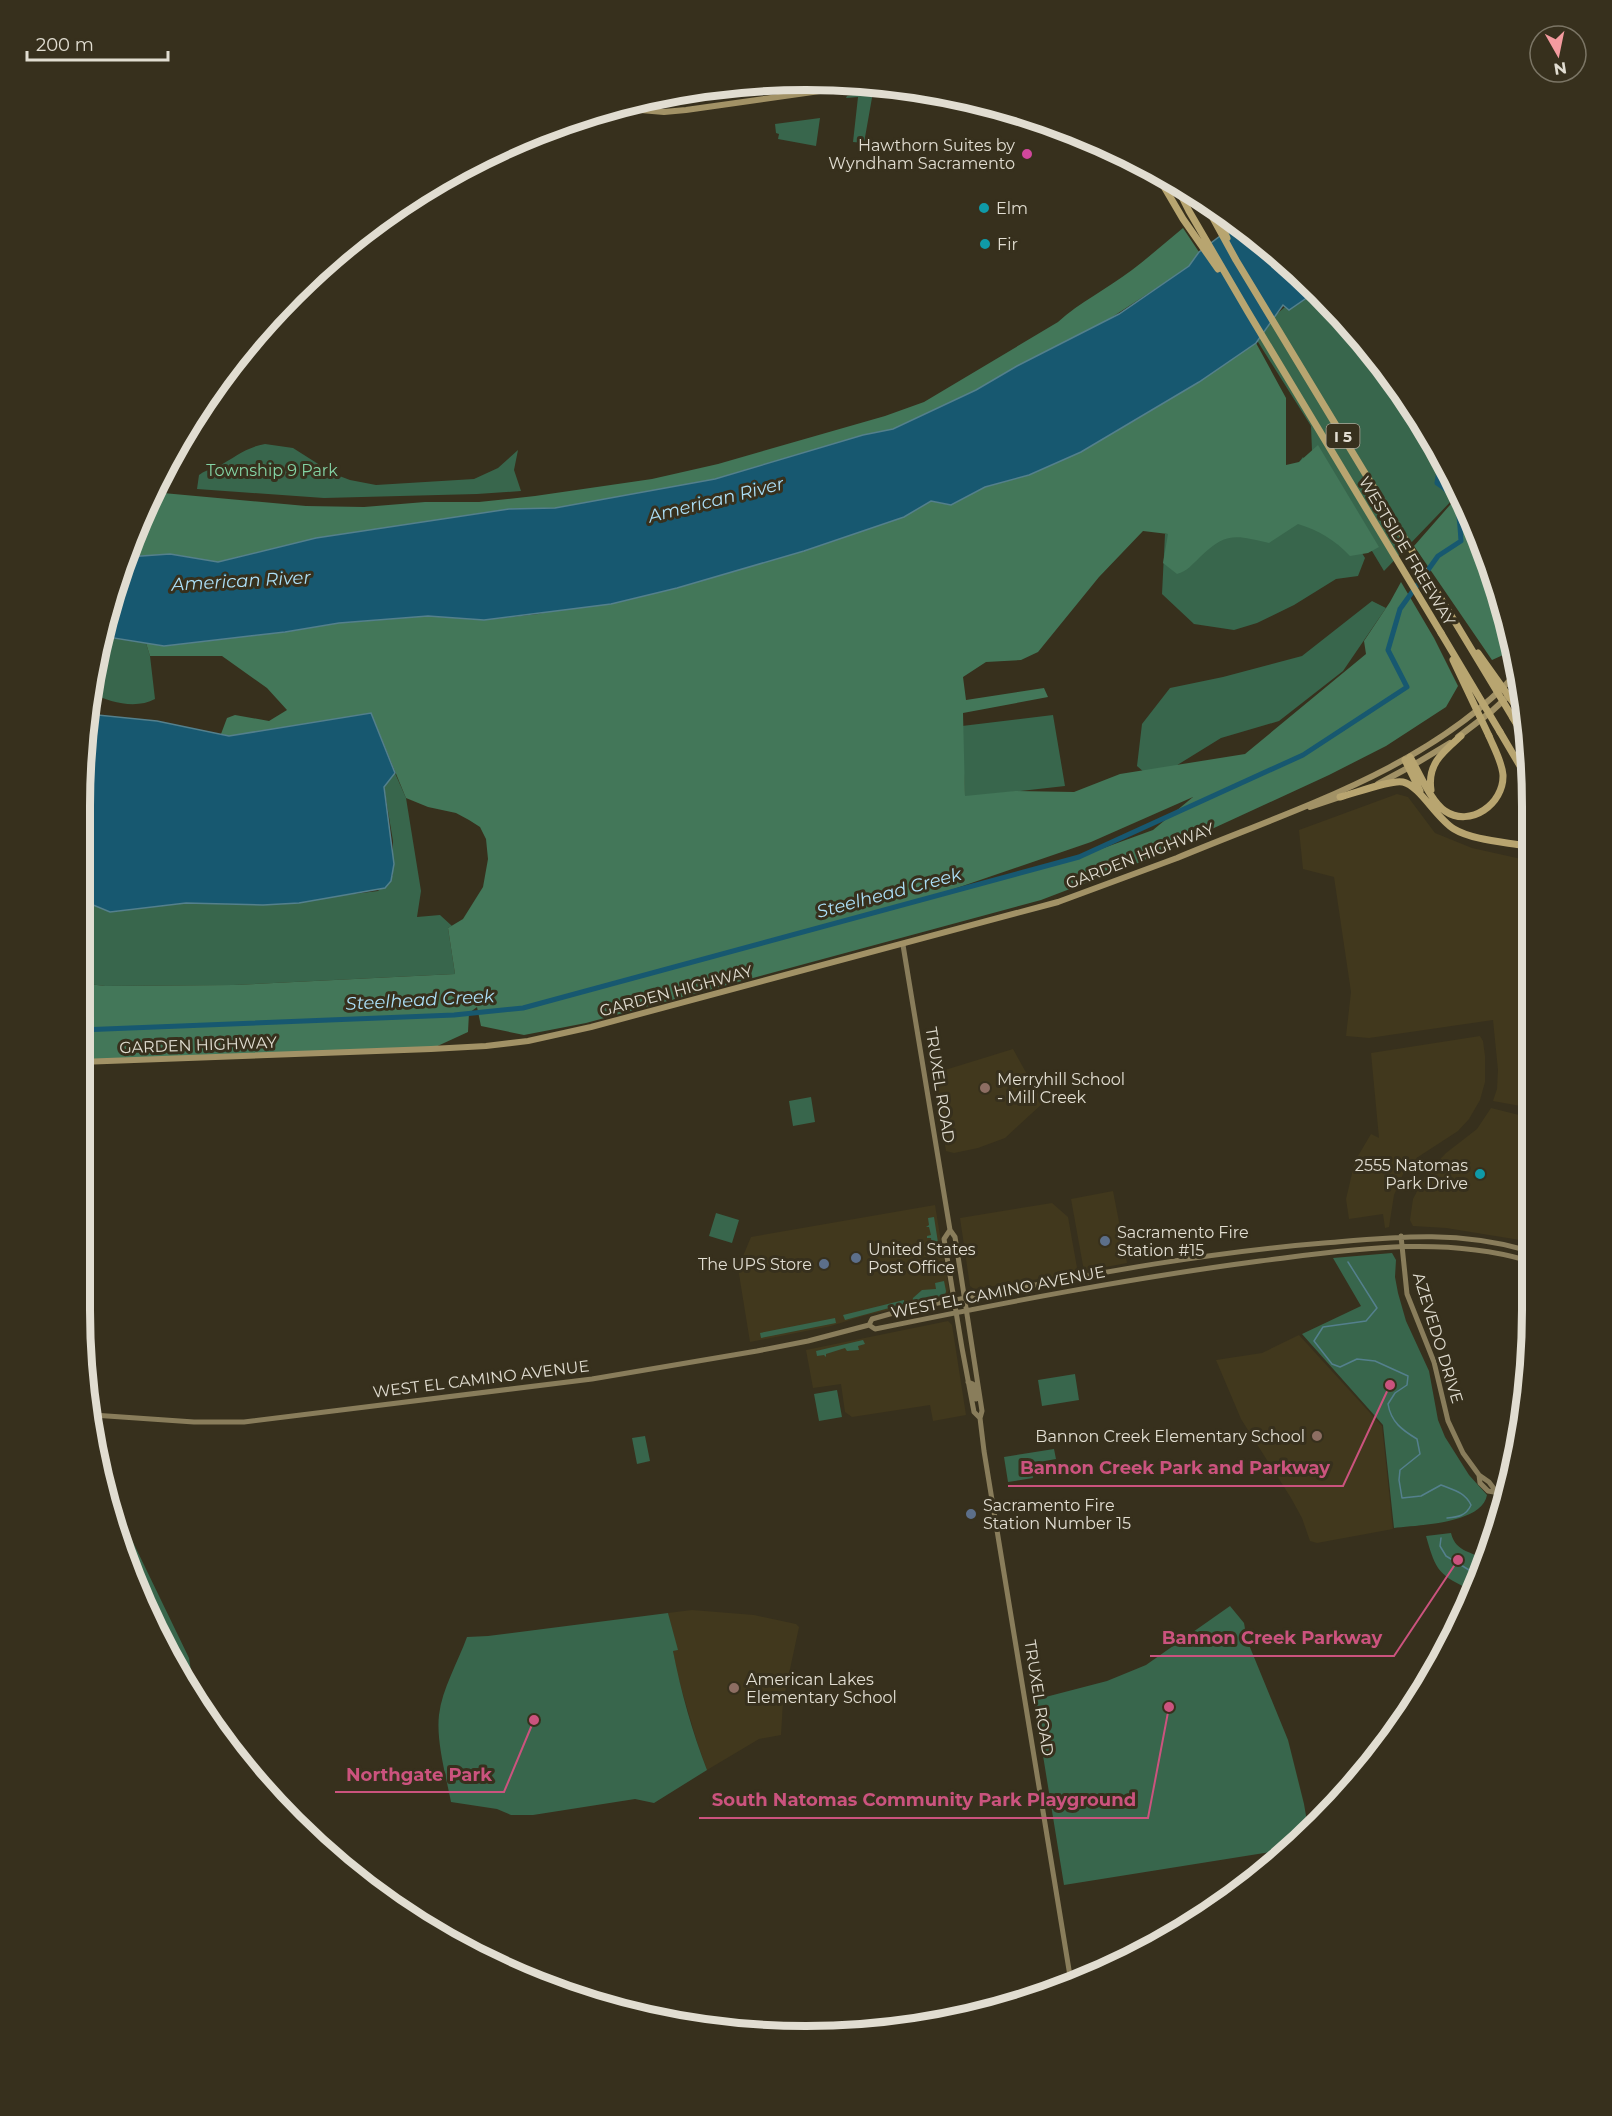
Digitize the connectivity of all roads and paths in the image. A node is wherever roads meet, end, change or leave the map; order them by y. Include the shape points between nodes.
1 (824, 91) edge
2 (639, 110) edge
3 (1163, 185) edge
4 (1183, 198) edge
5 (1212, 217) edge
6 (1221, 223) edge
7 (1236, 260) junction
8 (1248, 312) junction
9 (1449, 612) junction
10 (1441, 633) junction
11 (1510, 679) edge
12 (1512, 692) edge
13 (1515, 704) edge
14 (1517, 725) edge
15 (1461, 735) junction
16 (1407, 758) junction
17 (1412, 766) junction
18 (1520, 766) edge
19 (1433, 796) junction
20 (1340, 797) junction
21 (1424, 799) junction
22 (1255, 825) junction
23 (1522, 845) edge
24 (903, 945) junction
25 (90, 1062) edge
26 (950, 1230) junction
27 (1401, 1236) junction
28 (1401, 1246) junction
29 (1522, 1249) edge
30 (1522, 1259) edge
31 (965, 1299) junction
32 (954, 1300) junction
33 (967, 1310) junction
34 (956, 1312) junction
35 (869, 1325) junction
36 (968, 1382) junction
37 (982, 1411) junction
38 (98, 1415) edge
39 (980, 1418) junction
40 (1498, 1496) edge
41 (1070, 1975) edge

1 - 2 main road via 695,110
3 - 8 highway
4 - 8 highway, WESTSIDE FREEWAY / I 5
5 - 7 highway, WESTSIDE FREEWAY / I 5
6 - 7 highway
7 - 9 highway, WESTSIDE FREEWAY / I 5
8 - 10 highway, WESTSIDE FREEWAY / I 5
9 - 13 highway, bridge
9 - 14 highway, WESTSIDE FREEWAY / I 5, bridge
10 - 18 highway, WESTSIDE FREEWAY / I 5, bridge
10 - 19 highway, bridge via 1503,775 1501,789 1492,804 1475,815 1460,817 1443,810
11 - 16 main road, GARDEN HIGHWAY via 1467,717
12 - 15 main road, GARDEN HIGHWAY
15 - 17 main road, GARDEN HIGHWAY
15 - 19 highway via 1434,764 1430,778
16 - 17 highway
16 - 22 main road, GARDEN HIGHWAY
17 - 19 highway
17 - 20 main road, GARDEN HIGHWAY
17 - 21 highway
20 - 21 highway via 1396,781 1411,785
20 - 22 main road, GARDEN HIGHWAY
21 - 23 highway via 1455,830
22 - 24 main road, GARDEN HIGHWAY via 1081,894
24 - 25 main road, GARDEN HIGHWAY via 536,1039 431,1049
24 - 26 main road, TRUXEL ROAD
26 - 31 main road, TRUXEL ROAD via 955,1237
26 - 32 main road, TRUXEL ROAD via 944,1239
27 - 28 main road, AZEVEDO DRIVE
27 - 29 main road, WEST EL CAMINO AVENUE via 1465,1238
27 - 31 main road, WEST EL CAMINO AVENUE via 1228,1253
28 - 30 main road, WEST EL CAMINO AVENUE via 1475,1249
28 - 33 main road, WEST EL CAMINO AVENUE via 1189,1271
28 - 40 main road, AZEVEDO DRIVE via 1407,1294 1434,1362 1448,1421 1480,1483
31 - 32 main road, WEST EL CAMINO AVENUE
31 - 33 main road, TRUXEL ROAD
32 - 34 main road, TRUXEL ROAD
32 - 35 main road, WEST EL CAMINO AVENUE via 873,1319
33 - 34 main road, WEST EL CAMINO AVENUE
33 - 37 main road, TRUXEL ROAD
34 - 35 main road, WEST EL CAMINO AVENUE via 874,1329
34 - 36 main road, TRUXEL ROAD
35 - 38 main road, WEST EL CAMINO AVENUE via 757,1351 592,1379 269,1420 212,1423
36 - 37 main road via 973,1384
36 - 39 main road, TRUXEL ROAD via 974,1412
37 - 39 main road, TRUXEL ROAD
39 - 41 main road, TRUXEL ROAD

